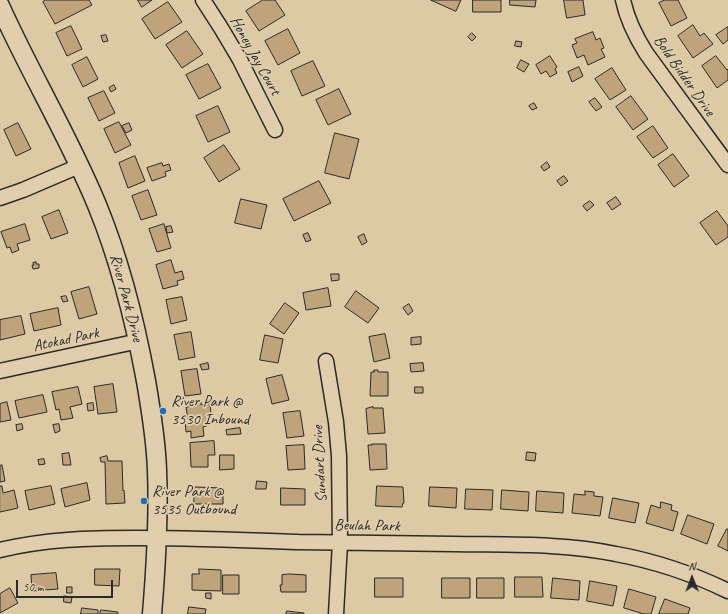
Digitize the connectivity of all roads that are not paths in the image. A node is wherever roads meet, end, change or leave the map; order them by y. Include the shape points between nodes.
1 (203, 0) edge
2 (623, 0) edge
3 (0, 6) edge
4 (275, 130) dead end
5 (79, 166) junction
6 (728, 166) edge
7 (0, 198) edge
8 (139, 341) junction
9 (326, 361) dead end
10 (0, 371) edge
11 (158, 538) junction
12 (340, 543) junction
13 (0, 550) edge
14 (728, 591) edge
15 (152, 614) edge
16 (336, 614) edge

1 - 4 street, Honey Jay Court via 240,60
2 - 6 street, Bold Bidder Drive via 638,39
3 - 5 street, River Park Drive
5 - 7 street
5 - 8 street, River Park Drive via 97,205 124,282
8 - 10 street, Atokad Park
8 - 11 street, River Park Drive via 155,437
9 - 12 street, Sundart Drive via 336,422
11 - 12 street, Beulah Park
11 - 13 street, Beulah Park via 58,540
11 - 15 street, River Park Drive
12 - 14 street, Beulah Park via 569,547 653,563
12 - 16 street, Sundart Drive

